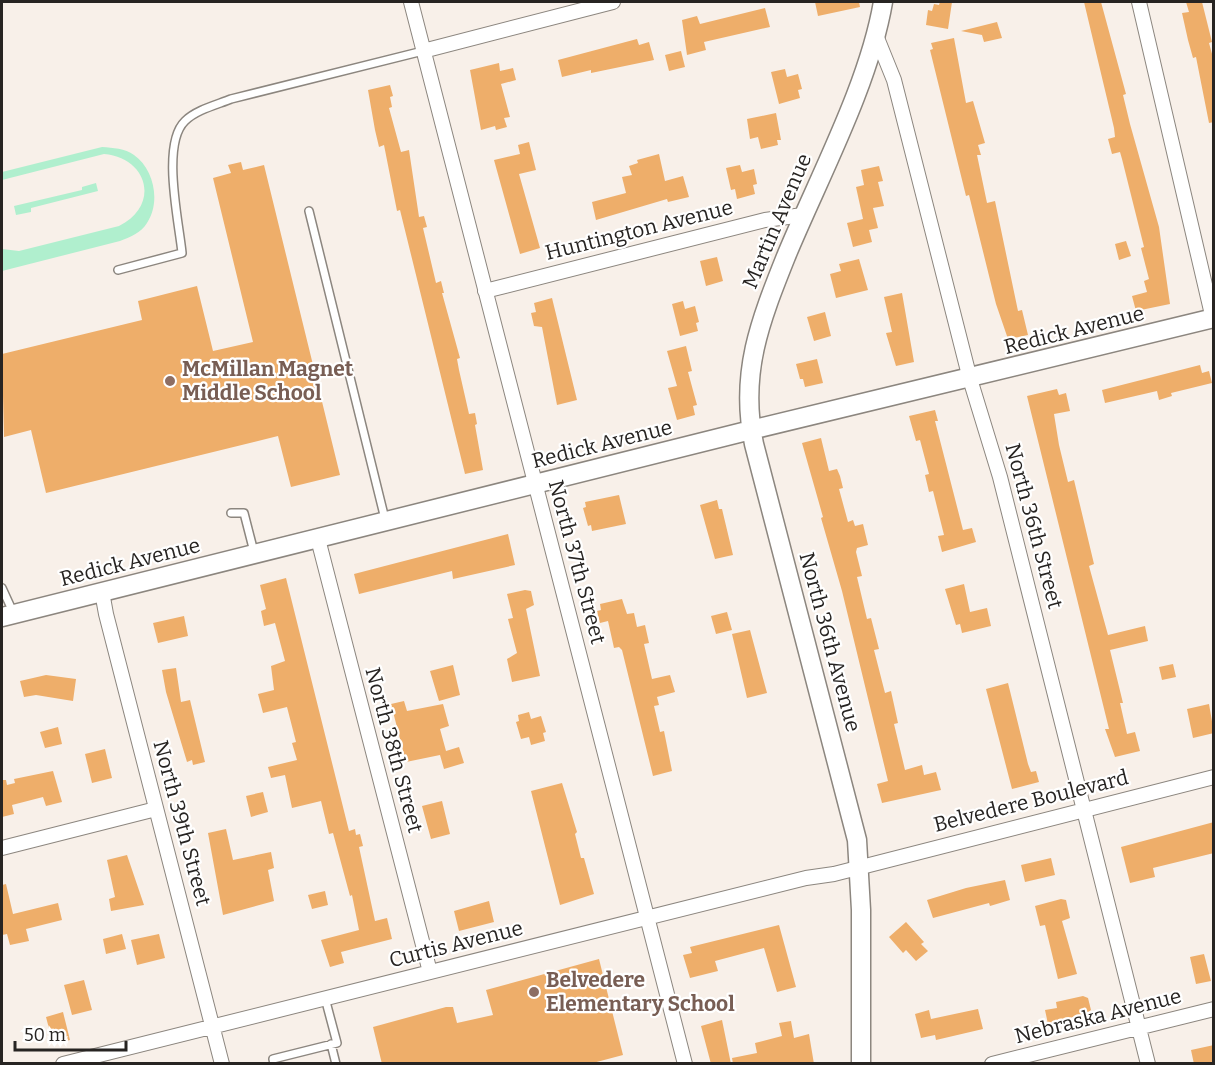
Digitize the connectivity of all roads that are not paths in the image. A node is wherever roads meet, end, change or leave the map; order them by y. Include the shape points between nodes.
1 (411, 2) edge
2 (613, 2) edge
3 (869, 2) edge
4 (883, 2) edge
5 (1139, 2) edge
6 (877, 38) junction
7 (423, 51) junction
8 (309, 211) dead end
9 (803, 215) junction
10 (118, 270) dead end
11 (485, 291) junction
12 (1213, 318) edge
13 (970, 379) junction
14 (751, 429) junction
15 (535, 484) junction
16 (231, 513) dead end
17 (385, 522) junction
18 (318, 539) junction
19 (255, 554) junction
20 (2, 588) edge
21 (102, 592) junction
22 (8, 616) edge
23 (1214, 777) edge
24 (156, 809) junction
25 (1084, 809) junction
26 (2, 848) edge
27 (859, 867) junction
28 (647, 918) junction
29 (430, 972) junction
30 (325, 998) junction
31 (1214, 1009) edge
32 (213, 1026) junction
33 (1139, 1028) junction
34 (331, 1044) junction
35 (63, 1064) edge
36 (222, 1064) edge
37 (274, 1064) edge
38 (336, 1064) edge
39 (685, 1064) edge
40 (861, 1064) edge
41 (992, 1064) edge
42 (1148, 1064) edge

1 - 7 street, North 37th Street
2 - 7 street
3 - 6 street
4 - 6 street
5 - 12 street
6 - 9 street, Martin Avenue
6 - 13 street, North 36th Street via 894,80
7 - 10 lane via 231,99 184,121 172,152 182,253
7 - 11 street, North 37th Street
8 - 17 lane
9 - 11 street, Huntington Avenue via 765,220
9 - 14 street, Martin Avenue via 756,336 749,394
11 - 15 street, North 37th Street
12 - 13 street, Redick Avenue
13 - 14 street, Redick Avenue
13 - 25 street, North 36th Street via 1000,477
14 - 15 street, Redick Avenue
14 - 27 street, North 36th Avenue via 854,829
15 - 17 street, Redick Avenue
15 - 28 street, North 37th Street
16 - 19 lane via 244,513
17 - 18 street, Redick Avenue
18 - 19 street, Redick Avenue
18 - 29 street, North 38th Street
19 - 21 street, Redick Avenue
20 - 22 lane
21 - 22 street, Redick Avenue
21 - 24 street, North 39th Street
23 - 25 street, Belvedere Boulevard
24 - 26 street
24 - 32 street, North 39th Street
25 - 27 street, Belvedere Boulevard
25 - 33 street, North 36th Street
27 - 28 street, Curtis Avenue
27 - 40 street, North 36th Avenue
28 - 29 street, Curtis Avenue
28 - 39 street, North 37th Street
29 - 30 street, Curtis Avenue
30 - 32 street, Curtis Avenue
30 - 34 lane via 337,1043
31 - 33 street, Nebraska Avenue
32 - 35 street, Curtis Avenue
32 - 36 street, North 39th Street
33 - 41 street, Nebraska Avenue
33 - 42 street, North 36th Street
34 - 37 lane via 273,1059
34 - 38 lane

